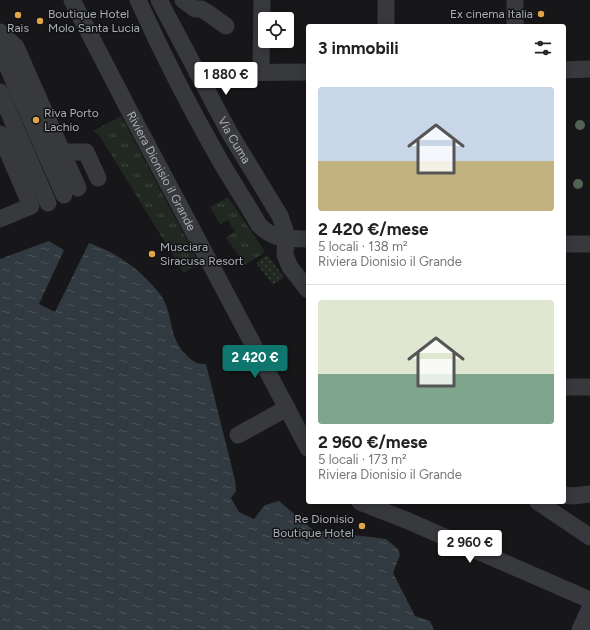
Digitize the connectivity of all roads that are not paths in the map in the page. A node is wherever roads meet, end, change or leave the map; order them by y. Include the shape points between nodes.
1 (72, 0) edge
2 (138, 0) edge
3 (182, 0) edge
4 (262, 0) edge
5 (386, 0) edge
6 (515, 0) edge
7 (161, 5) edge
8 (386, 24) edge
9 (515, 24) edge
10 (226, 26) dead end
11 (0, 32) edge
12 (0, 50) edge
13 (590, 69) edge
14 (566, 70) edge
15 (261, 72) junction
16 (306, 72) edge
17 (197, 73) junction
18 (0, 92) edge
19 (0, 134) edge
20 (54, 152) junction
21 (8, 153) junction
22 (26, 153) junction
23 (98, 178) dead end
24 (71, 191) dead end
25 (48, 203) dead end
26 (0, 219) edge
27 (286, 238) junction
28 (306, 239) edge
29 (566, 244) edge
30 (590, 244) edge
31 (306, 288) edge
32 (566, 387) edge
33 (590, 387) edge
34 (287, 408) junction
35 (238, 435) dead end
36 (306, 444) edge
37 (590, 494) edge
38 (566, 495) edge
39 (365, 504) edge
40 (546, 504) edge
41 (590, 537) edge
42 (590, 600) edge
43 (590, 608) edge
44 (580, 630) edge

1 - 34 street, Riviera Dionisio il Grande
2 - 27 street via 181,89 259,225 276,237
3 - 7 street
3 - 10 street via 195,9 208,13
4 - 15 street
5 - 8 street
6 - 9 street
7 - 17 street, Via Cuma
11 - 20 street via 16,47
12 - 20 street
13 - 14 street
15 - 16 street
15 - 17 street
17 - 27 street, Via Cuma via 280,216
18 - 22 street
19 - 21 street
20 - 22 street
20 - 23 street via 86,152
20 - 24 street
21 - 22 street
21 - 26 street via 31,206
22 - 25 street
27 - 28 street
27 - 31 street, Via Cuma via 285,255 290,268
29 - 30 street
32 - 33 street
34 - 35 street
34 - 36 street, Riviera Dionisio il Grande
37 - 38 street
39 - 42 street
40 - 41 street
43 - 44 street

